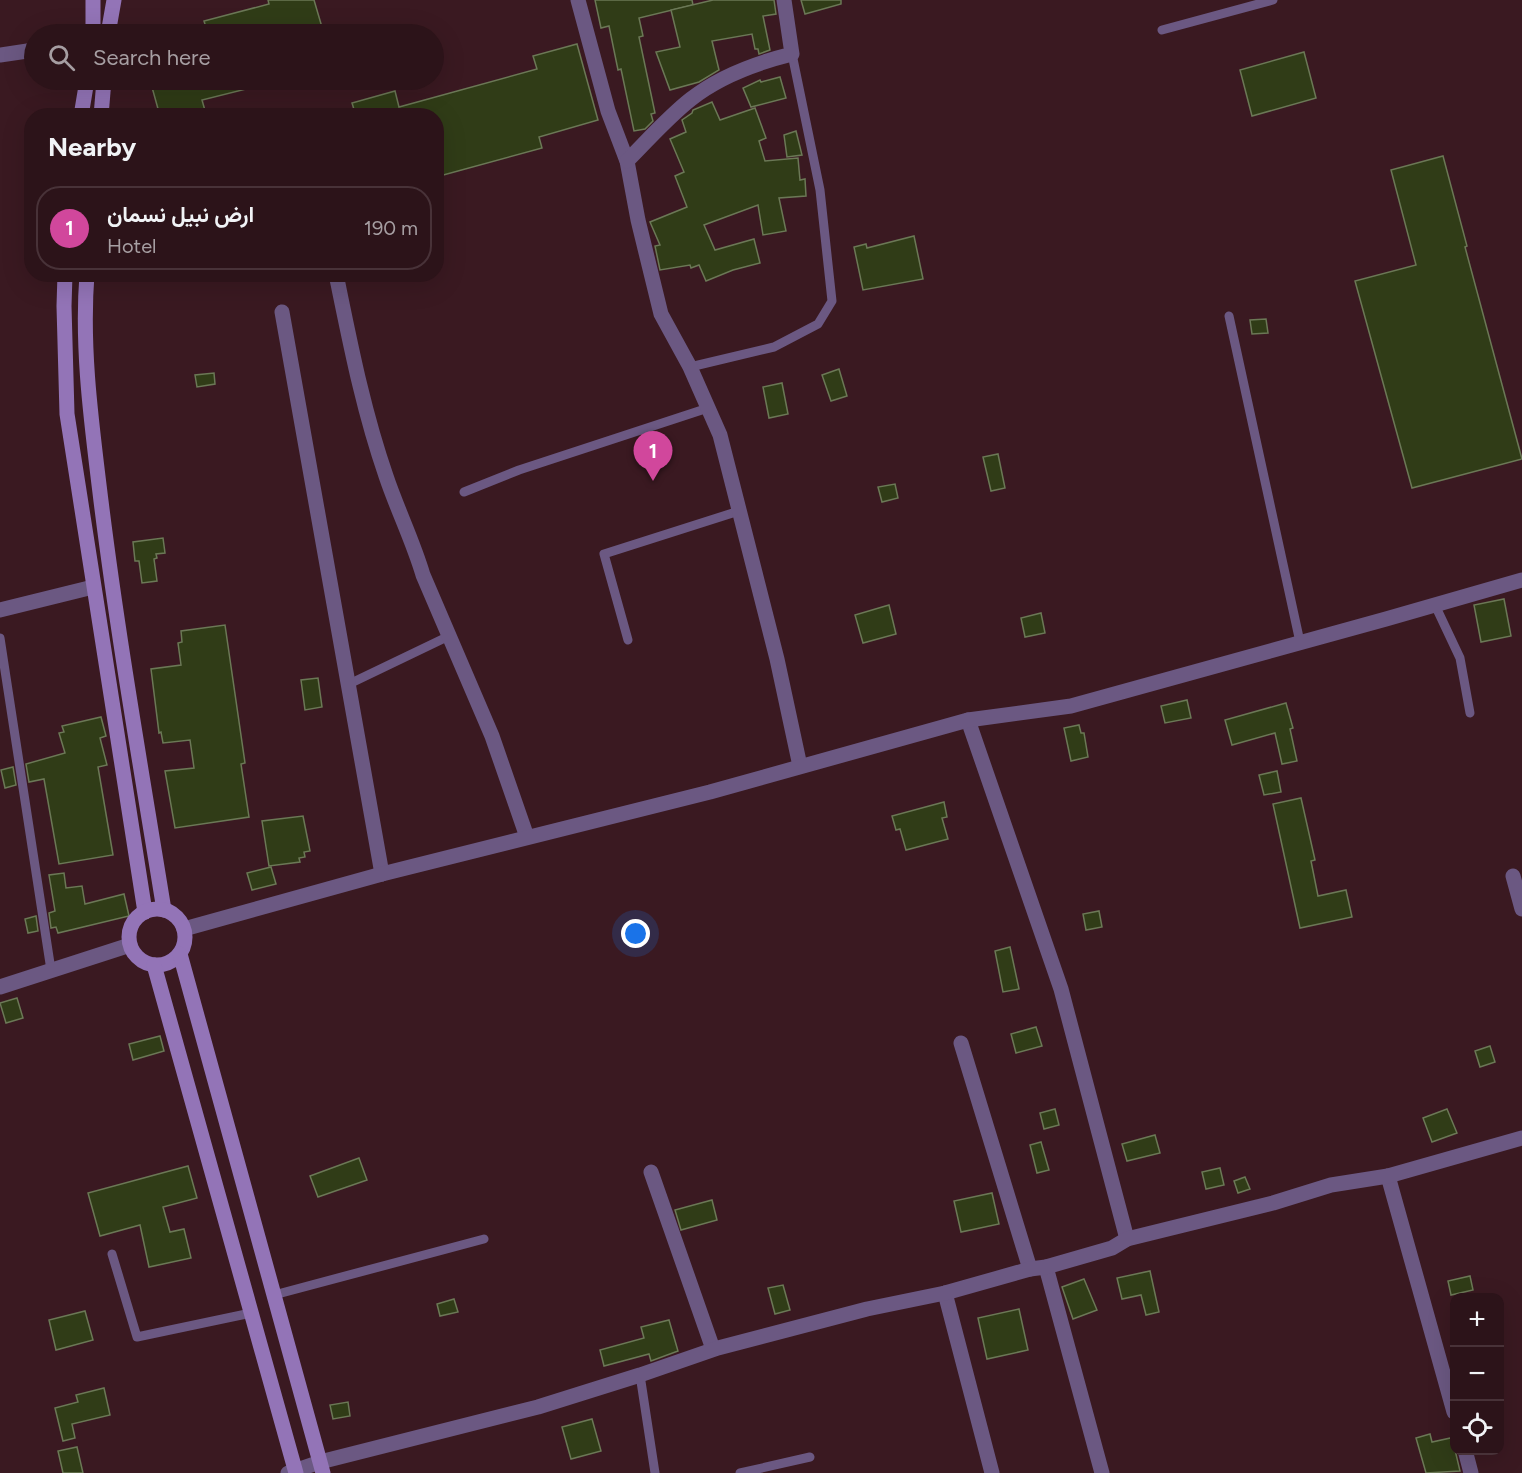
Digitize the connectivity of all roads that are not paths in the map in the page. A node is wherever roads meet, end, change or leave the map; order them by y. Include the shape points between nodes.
1 (93, 0) edge
2 (114, 0) edge
3 (578, 0) edge
4 (784, 0) edge
5 (1273, 0) edge
6 (93, 24) edge
7 (110, 24) edge
8 (1162, 30) dead end
9 (24, 51) edge
10 (792, 54) junction
11 (0, 55) edge
12 (85, 90) edge
13 (103, 90) edge
14 (82, 108) edge
15 (102, 108) edge
16 (627, 161) junction
17 (65, 282) edge
18 (86, 282) edge
19 (338, 282) edge
20 (282, 312) dead end
21 (1229, 316) dead end
22 (690, 367) junction
23 (708, 408) junction
24 (464, 492) dead end
25 (739, 511) junction
26 (1522, 580) edge
27 (93, 587) junction
28 (1435, 605) junction
29 (0, 610) edge
30 (449, 636) junction
31 (0, 638) edge
32 (628, 640) dead end
33 (1300, 642) junction
34 (347, 685) junction
35 (1470, 712) dead end
36 (968, 720) junction
37 (800, 766) junction
38 (527, 837) junction
39 (382, 874) junction
40 (1513, 876) dead end
41 (1522, 909) edge
42 (164, 910) junction
43 (145, 912) junction
44 (184, 929) junction
45 (130, 945) junction
46 (180, 954) junction
47 (154, 965) junction
48 (51, 970) junction
49 (0, 987) edge
50 (961, 1042) dead end
51 (1522, 1138) edge
52 (651, 1172) dead end
53 (1388, 1176) junction
54 (484, 1239) dead end
55 (1127, 1239) junction
56 (112, 1254) dead end
57 (1046, 1267) junction
58 (1030, 1269) junction
59 (945, 1293) junction
60 (274, 1295) junction
61 (251, 1313) junction
62 (713, 1349) junction
63 (640, 1375) junction
64 (1452, 1401) edge
65 (1467, 1455) edge
66 (810, 1457) dead end
67 (322, 1468) edge
68 (293, 1472) edge
69 (655, 1473) edge
70 (741, 1473) edge
71 (992, 1473) edge
72 (1102, 1473) edge
73 (1472, 1473) edge

1 - 6 street
2 - 7 street
3 - 16 street via 608,111
4 - 10 street
5 - 8 lane
9 - 11 street
10 - 16 street via 736,72 691,99
10 - 22 lane via 820,190 831,301 818,324 774,347
12 - 14 street
13 - 15 street
16 - 22 street via 661,314
17 - 27 street via 67,414
18 - 42 street via 84,310 92,422 111,574
19 - 30 street via 358,382 386,476
20 - 34 street
21 - 33 lane
22 - 23 street
23 - 24 lane
23 - 25 street via 720,435
25 - 32 lane via 604,554
25 - 37 street
26 - 28 street
27 - 29 street
27 - 43 street
28 - 33 street
28 - 35 lane via 1460,658
30 - 34 lane
30 - 38 street via 492,736
31 - 48 lane
33 - 36 street via 1071,706
34 - 39 street
36 - 37 street
36 - 55 street via 1061,989
37 - 38 street
38 - 39 street
39 - 44 street
40 - 41 street
42 - 43 street
42 - 44 street via 180,920
43 - 45 street via 133,922
44 - 46 street
45 - 47 street via 139,958
45 - 48 street
46 - 47 street via 168,963
46 - 60 street
47 - 61 street
48 - 49 street
50 - 58 street
51 - 53 street
52 - 62 street
53 - 55 street via 1331,1185
53 - 64 street
54 - 60 lane
55 - 57 street via 1112,1248
56 - 61 lane via 137,1337
57 - 58 street
57 - 72 street
58 - 59 street
59 - 62 street
59 - 71 street
60 - 67 street
61 - 68 street
62 - 63 street
63 - 67 street
63 - 69 lane
65 - 73 street
66 - 70 lane
67 - 68 street

